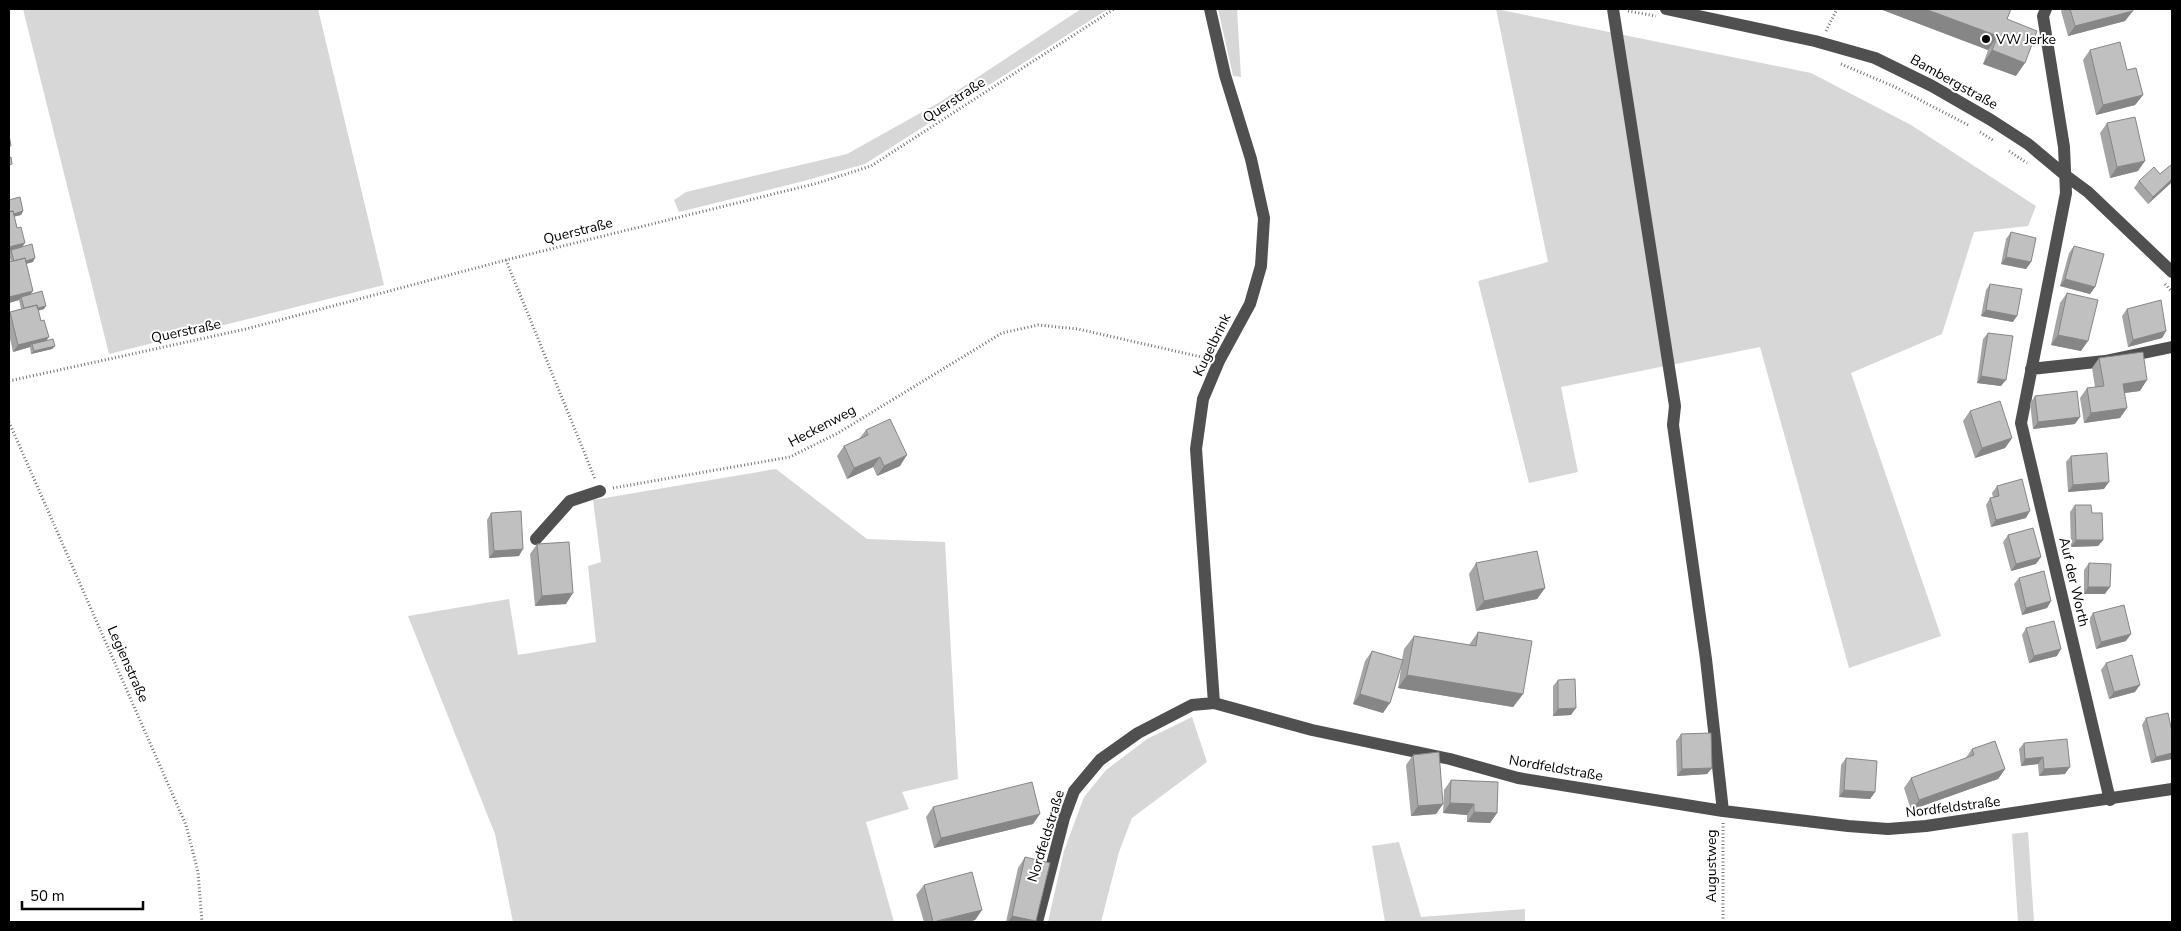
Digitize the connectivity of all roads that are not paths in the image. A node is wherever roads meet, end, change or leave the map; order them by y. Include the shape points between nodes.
1 (1210, 9) edge
2 (2046, 9) edge
3 (1619, 10) edge
4 (1663, 13) edge
5 (2065, 175) junction
6 (2172, 272) edge
7 (2172, 347) edge
8 (2031, 369) junction
9 (600, 491) road end
10 (536, 539) dead end
11 (1214, 703) junction
12 (2172, 790) edge
13 (2110, 800) junction
14 (1723, 810) junction
15 (1038, 922) edge

1 - 11 street, Kugelbrink via 1264,218 1261,266 1250,304 1219,361 1203,399 1196,449
2 - 5 street via 2043,16 2064,147
3 - 14 street via 1675,406 1673,425
4 - 5 street, Bambergstraße via 1815,41 1875,58 1932,86 2013,134
5 - 6 street, Bambergstraße via 2100,202
5 - 8 street, Auf der Worth via 2066,193
7 - 8 street via 2105,361
8 - 13 street, Auf der Worth via 2021,423
9 - 10 street via 570,502
11 - 14 street, Nordfeldstraße via 1312,730 1450,759 1518,778
11 - 15 street, Nordfeldstraße via 1192,705 1138,733 1100,760 1077,787 1067,810
12 - 13 street, Nordfeldstraße
13 - 14 street, Nordfeldstraße via 1888,829

